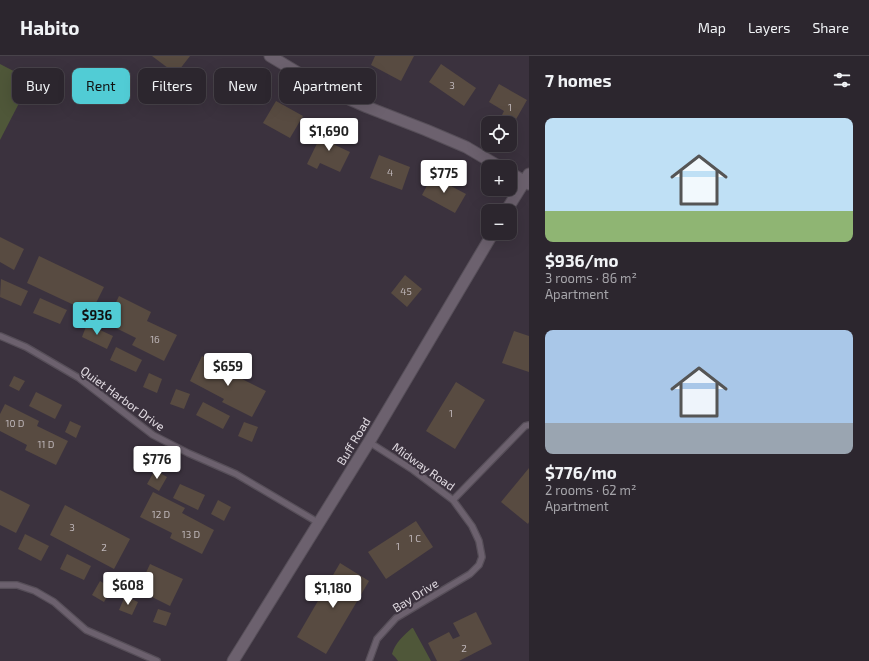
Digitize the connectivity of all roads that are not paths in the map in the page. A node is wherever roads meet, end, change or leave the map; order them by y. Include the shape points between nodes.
1 (270, 56) edge
2 (488, 160) edge
3 (517, 176) edge
4 (528, 180) edge
5 (511, 204) edge
6 (489, 240) edge
7 (0, 336) edge
8 (529, 425) edge
9 (369, 442) junction
10 (453, 500) junction
11 (319, 523) junction
12 (482, 557) joint
13 (0, 585) edge
14 (158, 661) edge
15 (233, 661) edge
16 (369, 661) edge

1 - 2 street via 320,86 466,147
3 - 4 street
4 - 5 street
6 - 9 street, Buff Road
7 - 11 lane, Quiet Harbor Drive via 26,347 79,378 153,435 236,474
8 - 10 lane via 524,426
9 - 10 lane, Midway Road
9 - 11 street, Buff Road
10 - 12 lane, Midway Road via 472,526 479,541
11 - 15 street, Buff Road
12 - 16 lane, Bay Drive via 479,565 470,574 396,618 377,639
13 - 14 lane via 17,585 35,591 54,602 86,630

